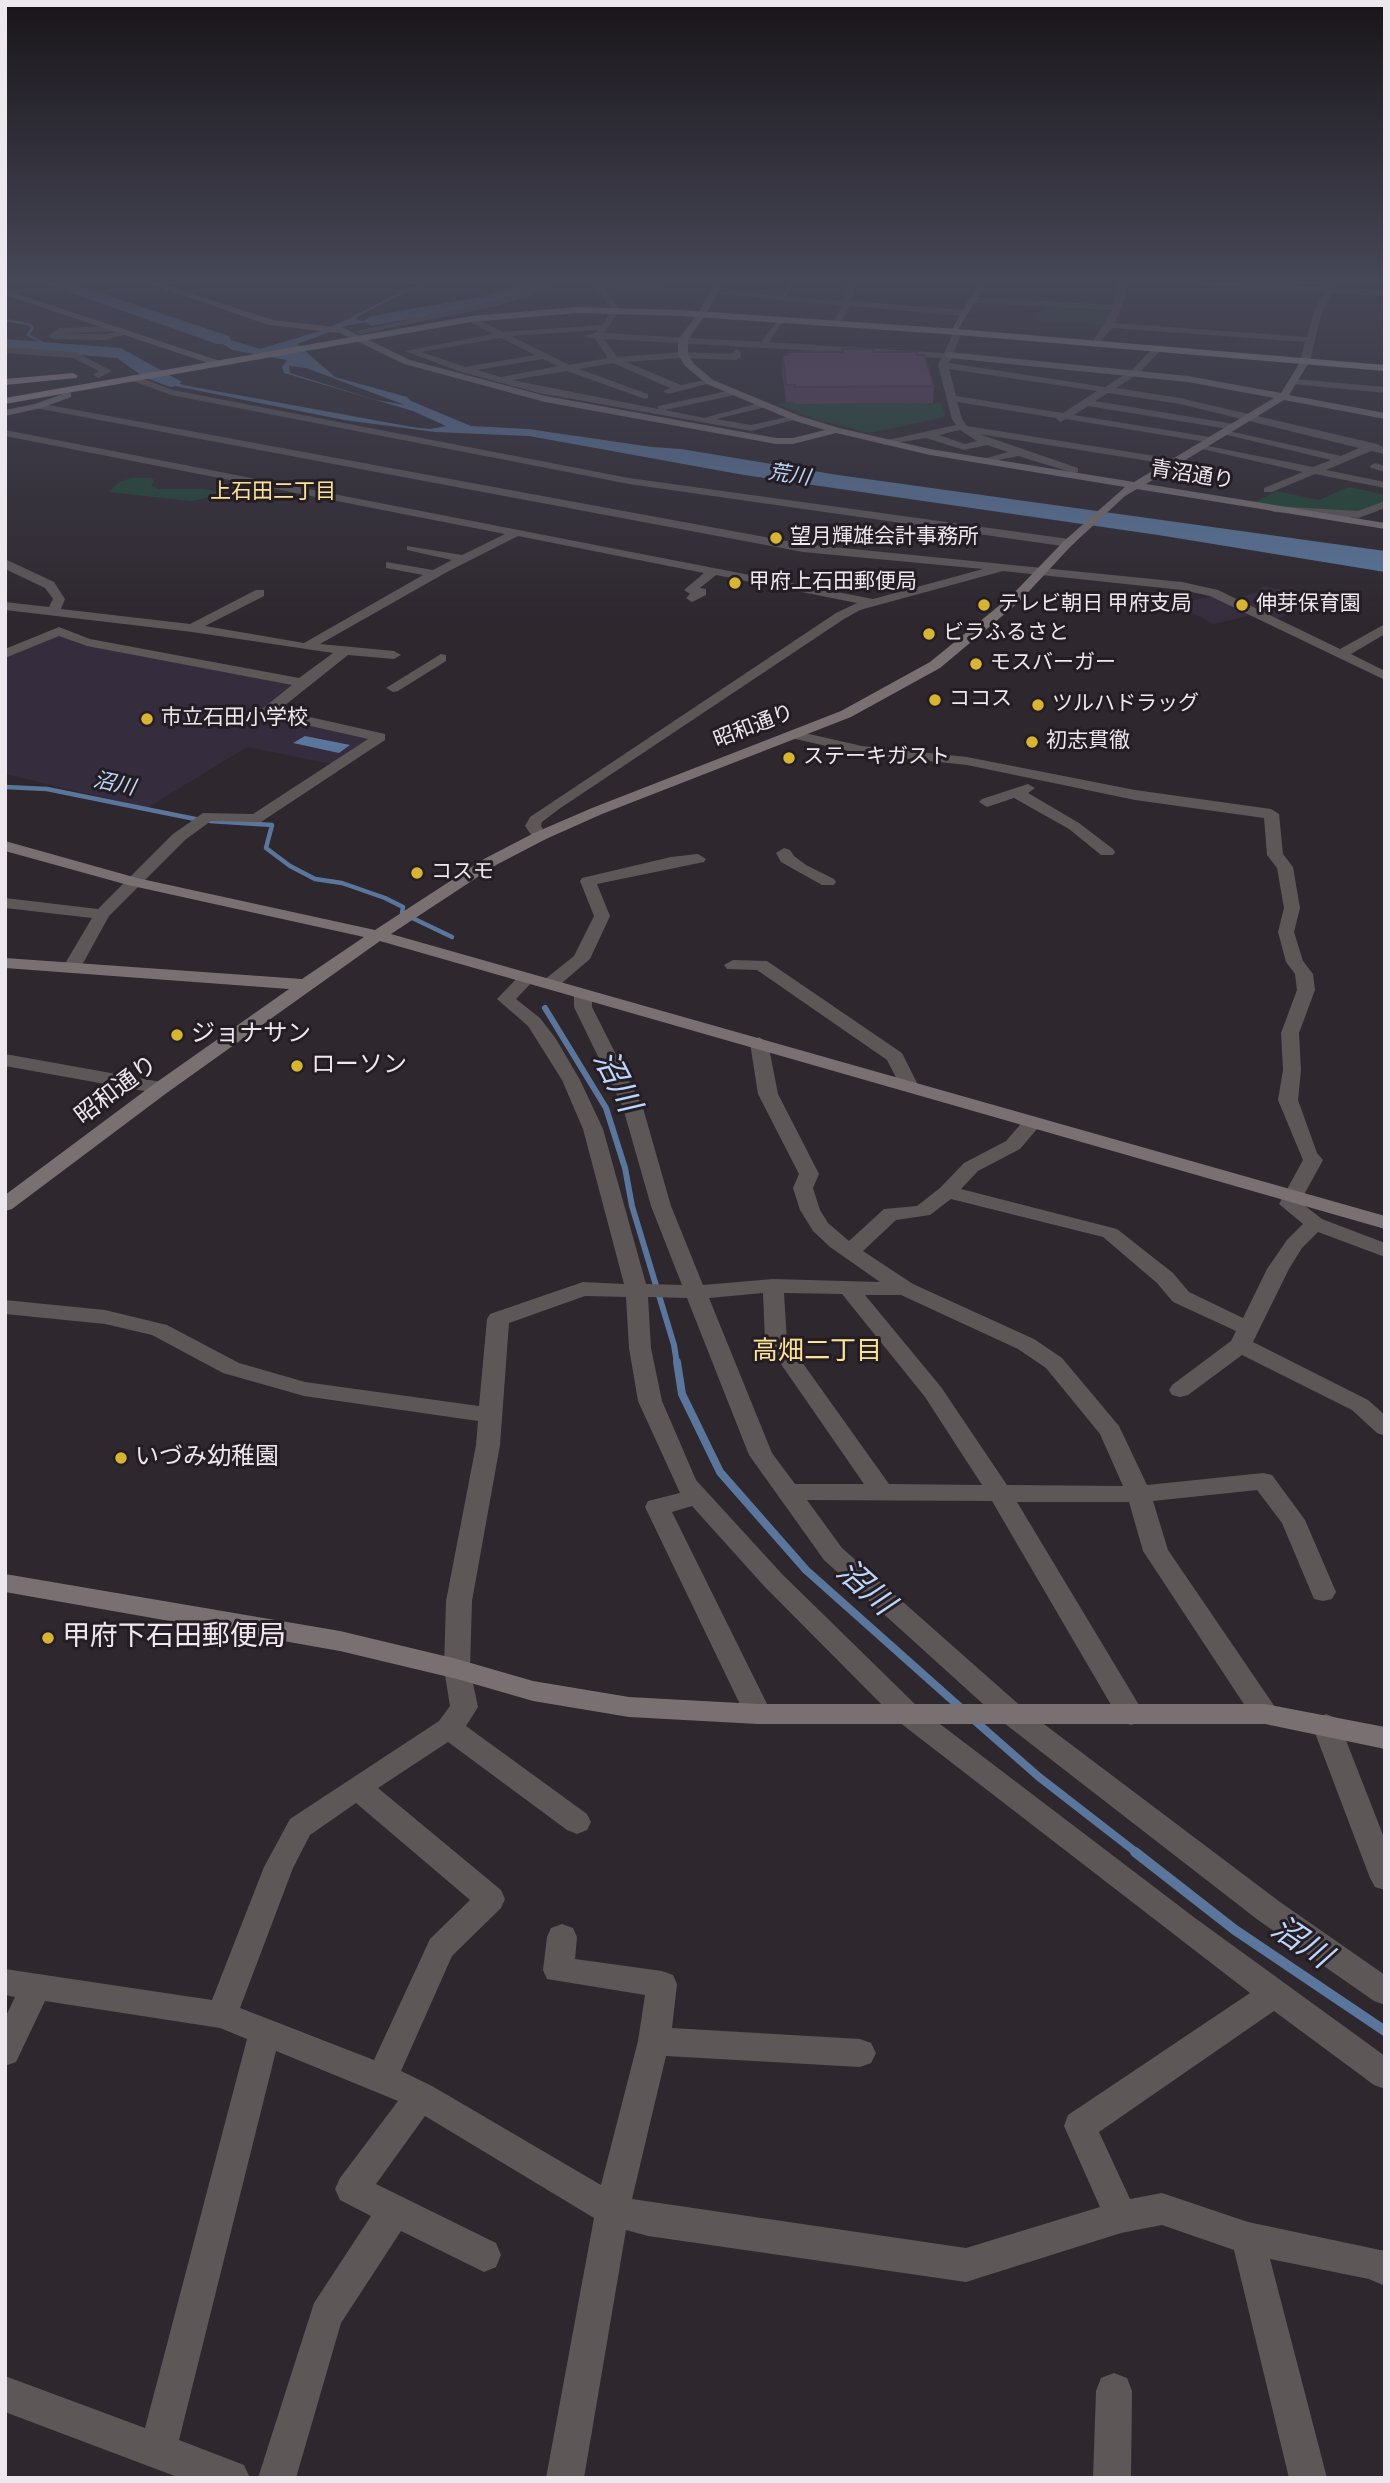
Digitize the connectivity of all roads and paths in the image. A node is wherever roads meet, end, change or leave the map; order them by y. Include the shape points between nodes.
1 (28, 397) edge
2 (63, 397) edge
3 (195, 397) edge
4 (537, 397) edge
5 (574, 397) edge
6 (641, 397) edge
7 (714, 397) edge
8 (742, 397) edge
9 (1096, 397) edge
10 (1160, 397) edge
11 (1283, 397) edge
12 (1288, 397) edge
13 (952, 398) joint
14 (5, 401) edge
15 (1089, 402) junction
16 (611, 404) junction
17 (763, 405) junction
18 (38, 406) junction
19 (650, 411) junction
20 (5, 413) edge
21 (1385, 416) edge
22 (1064, 417) junction
23 (796, 418) junction
24 (1249, 418) junction
25 (701, 420) junction
26 (1332, 425) dead end
27 (962, 428) junction
28 (836, 430) junction
29 (1229, 430) junction
30 (5, 433) edge
31 (1314, 433) junction
32 (927, 434) junction
33 (1026, 438) junction
34 (1212, 440) junction
35 (1385, 441) edge
36 (986, 442) junction
37 (887, 443) junction
38 (1198, 447) junction
39 (1371, 447) junction
40 (1011, 451) junction
41 (1385, 451) edge
42 (1341, 459) junction
43 (987, 461) junction
44 (1174, 462) junction
45 (1074, 470) dead end
46 (1314, 471) junction
47 (1385, 485) edge
48 (1135, 486) junction
49 (1268, 490) dead end
50 (1385, 504) edge
51 (1274, 509) junction
52 (1359, 515) junction
53 (1385, 524) edge
54 (516, 533) junction
55 (1069, 543) junction
56 (411, 548) dead end
57 (463, 559) junction
58 (5, 563) edge
59 (390, 565) dead end
60 (1003, 567) junction
61 (714, 571) junction
62 (1042, 571) junction
63 (435, 574) junction
64 (260, 593) dead end
65 (692, 598) dead end
66 (872, 602) junction
67 (5, 606) edge
68 (54, 610) junction
69 (192, 628) junction
70 (1385, 628) edge
71 (1371, 636) junction
72 (1385, 642) edge
73 (306, 647) junction
74 (345, 651) junction
75 (5, 654) edge
76 (394, 654) dead end
77 (1342, 654) junction
78 (441, 658) dead end
79 (1385, 676) edge
80 (302, 683) junction
81 (393, 688) dead end
82 (796, 735) junction
83 (1050, 779) junction
84 (1015, 792) junction
85 (986, 802) dead end
86 (540, 836) junction
87 (5, 846) edge
88 (1107, 852) dead end
89 (784, 853) dead end
90 (698, 859) dead end
91 (134, 882) junction
92 (828, 882) dead end
93 (5, 903) edge
94 (102, 914) junction
95 (376, 935) junction
96 (5, 963) edge
97 (733, 965) dead end
98 (72, 967) junction
99 (539, 981) junction
100 (306, 985) junction
101 (583, 994) junction
102 (759, 1043) junction
103 (5, 1060) edge
104 (910, 1087) junction
105 (161, 1088) junction
106 (1033, 1122) junction
107 (947, 1192) junction
108 (1291, 1196) junction
109 (5, 1205) edge
110 (1315, 1223) junction
111 (1385, 1223) edge
112 (1385, 1251) edge
113 (851, 1252) junction
114 (773, 1286) junction
115 (848, 1287) junction
116 (905, 1289) junction
117 (640, 1291) junction
118 (696, 1292) junction
119 (5, 1307) edge
120 (1245, 1337) junction
121 (1180, 1390) dead end
122 (489, 1415) junction
123 (1385, 1428) edge
124 (999, 1491) junction
125 (788, 1492) junction
126 (882, 1492) junction
127 (1139, 1494) junction
128 (697, 1497) junction
129 (5, 1583) edge
130 (1324, 1592) dead end
131 (457, 1669) junction
132 (758, 1714) junction
133 (1265, 1714) junction
134 (909, 1715) junction
135 (1131, 1715) junction
136 (1014, 1716) junction
137 (1326, 1725) junction
138 (449, 1728) junction
139 (1385, 1738) edge
140 (357, 1787) junction
141 (578, 1822) dead end
142 (1385, 1878) edge
143 (562, 1937) dead end
144 (20, 1985) edge
145 (1385, 1992) edge
146 (1275, 1993) junction
147 (222, 2015) junction
148 (265, 2032) junction
149 (654, 2041) junction
150 (5, 2052) edge
151 (860, 2053) dead end
152 (1385, 2075) edge
153 (382, 2077) junction
154 (421, 2096) junction
155 (396, 2210) junction
156 (612, 2210) junction
157 (1121, 2217) junction
158 (1248, 2238) junction
159 (484, 2255) dead end
160 (1385, 2269) edge
161 (1114, 2390) dead end
162 (5, 2394) edge
163 (158, 2450) junction
164 (231, 2478) edge
165 (277, 2478) edge
166 (565, 2478) edge
167 (1112, 2478) edge
168 (1308, 2478) edge

1 - 14 highway
2 - 18 street
3 - 55 street via 594,475
4 - 28 street via 776,441
5 - 16 street
6 - 16 street
7 - 19 street
8 - 17 street, 青沼通り
9 - 15 street
10 - 24 street
11 - 24 street
12 - 21 street
13 - 22 street
13 - 27 street
15 - 22 street
15 - 29 street
16 - 19 street
17 - 23 street, 青沼通り
17 - 25 street
18 - 20 street
18 - 60 street via 803,548
19 - 25 street
22 - 33 street
22 - 34 street
23 - 25 street via 751,428
23 - 28 street, 青沼通り
24 - 29 street
24 - 31 street
26 - 31 street
27 - 32 street
27 - 33 street
27 - 36 street
28 - 37 street, 青沼通り
29 - 34 street
29 - 42 street
30 - 54 street
31 - 39 street
32 - 36 street via 964,447
32 - 37 street
33 - 40 street
33 - 44 street
34 - 38 street
35 - 39 street
36 - 40 street
37 - 43 street, 青沼通り
38 - 44 street
38 - 46 street
39 - 41 street
39 - 42 street
40 - 43 street via 1014,454
40 - 45 street
42 - 46 street
43 - 48 street, 青沼通り
44 - 48 street
46 - 47 street
46 - 49 street
48 - 51 street, 青沼通り
48 - 55 street, 昭和通り
50 - 52 street
51 - 52 street
51 - 53 street, 青沼通り
52 - 53 street
54 - 57 street
54 - 61 street
55 - 62 street, 昭和通り
56 - 57 street
57 - 63 street
58 - 68 street via 50,585 59,599
59 - 63 street
60 - 62 street
60 - 66 street
61 - 65 street via 690,590 702,592
61 - 66 street
62 - 77 street via 1214,593
62 - 82 street, 昭和通り via 970,639 935,665 846,715
63 - 73 street
64 - 69 street
66 - 86 street via 856,607 776,657 554,806 535,820 533,826
67 - 68 street
68 - 69 street
69 - 73 street
70 - 71 street
71 - 72 street
71 - 77 street
73 - 74 street
74 - 76 street
74 - 80 street
75 - 80 street via 59,631 87,642
77 - 79 street
78 - 81 street
80 - 91 street via 267,712 380,737 256,819 208,817 179,837
82 - 83 street via 862,750 956,760
82 - 86 street, 昭和通り
83 - 84 street
83 - 108 street via 1271,814 1275,855 1285,867 1292,908 1286,932 1306,990 1290,1033 1288,1100 1313,1160
84 - 85 street
84 - 88 street via 1074,826
86 - 95 street, 昭和通り
87 - 91 street
89 - 92 street via 800,868
90 - 99 street via 588,881 602,916 581,959
91 - 94 street
91 - 95 street
93 - 94 street
94 - 98 street
95 - 99 street
95 - 100 street, 昭和通り
96 - 98 street
97 - 104 street via 761,965 822,1006 895,1057
98 - 100 street
99 - 101 street
99 - 117 street via 506,999 534,1022 571,1080 593,1129
100 - 105 street, 昭和通り
101 - 102 street
101 - 118 street via 583,1007 633,1108 661,1206
102 - 104 street
102 - 113 street via 768,1094 809,1174 803,1188 810,1210 820,1227
103 - 105 street
104 - 106 street
105 - 109 street, 昭和通り
106 - 107 street via 1013,1145 971,1167
106 - 108 street
107 - 113 street via 923,1211 891,1213
107 - 120 street via 1110,1233 1181,1297
108 - 110 street via 1289,1205
108 - 111 street
110 - 112 street
110 - 120 street via 1278,1269
113 - 116 street
114 - 115 street
114 - 118 street
114 - 126 street via 776,1340
115 - 116 street
115 - 124 street via 933,1392
116 - 127 street via 1026,1344 1054,1363 1111,1431
117 - 118 street
117 - 122 street via 583,1290 498,1319
117 - 128 street via 640,1348 650,1401 686,1484
118 - 125 street via 761,1455
119 - 122 street via 105,1317 159,1330 231,1368 304,1389
120 - 121 street
120 - 123 street via 1360,1405
122 - 131 street via 488,1445 459,1601
124 - 126 street
124 - 127 street
124 - 135 street
125 - 126 street
125 - 136 street via 833,1554
127 - 130 street via 1263,1481 1293,1520
127 - 133 street via 1156,1551
128 - 132 street via 657,1507
128 - 134 street
129 - 131 street via 340,1641
131 - 132 street via 533,1692 629,1707
131 - 138 street via 464,1707
132 - 134 street
133 - 135 street
133 - 137 street
134 - 136 street
134 - 146 street
135 - 136 street
136 - 145 street via 1269,1911
137 - 139 street
137 - 142 street
138 - 140 street
138 - 141 street
140 - 147 street via 300,1827 279,1867
140 - 153 street via 490,1899 441,1948
143 - 149 street via 558,1970 662,1984
144 - 147 street
144 - 150 street
146 - 152 street
146 - 157 street via 1080,2126
147 - 148 street
148 - 153 street
148 - 163 street
149 - 151 street
149 - 156 street
153 - 154 street
154 - 155 street via 352,2189
154 - 156 street
155 - 159 street
155 - 165 street via 326,2315
156 - 157 street via 648,2220 966,2265
156 - 166 street
157 - 158 street via 1162,2209
158 - 160 street
158 - 168 street
161 - 167 street
162 - 163 street
163 - 164 street

